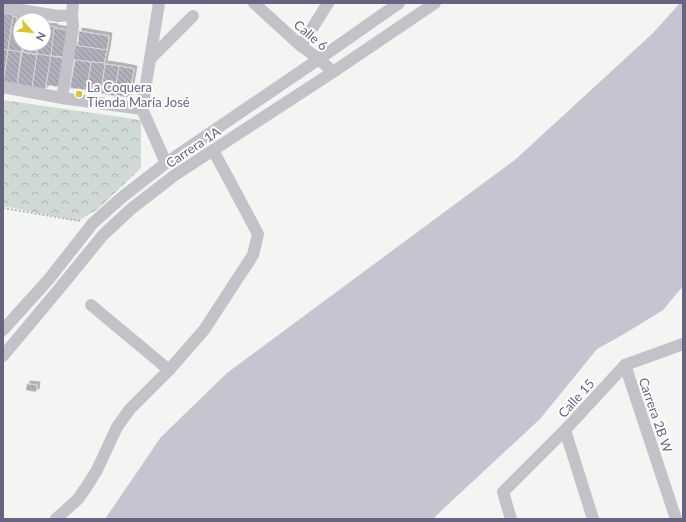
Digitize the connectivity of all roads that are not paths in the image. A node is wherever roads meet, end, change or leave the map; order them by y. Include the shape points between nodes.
1 (159, 3) edge
2 (254, 3) edge
3 (328, 3) edge
4 (399, 3) edge
5 (435, 3) edge
6 (3, 7) edge
7 (73, 9) edge
8 (193, 16) dead end
9 (301, 46) junction
10 (150, 59) junction
11 (319, 59) junction
12 (333, 72) junction
13 (3, 87) edge
14 (62, 98) junction
15 (142, 109) junction
16 (213, 150) junction
17 (166, 163) junction
18 (91, 305) dead end
19 (3, 330) edge
20 (683, 344) edge
21 (3, 356) edge
22 (625, 365) junction
23 (169, 370) junction
24 (566, 430) junction
25 (56, 519) edge
26 (510, 519) edge
27 (594, 519) edge
28 (676, 519) edge

1 - 10 street
2 - 9 street, Calle 6
3 - 9 street
4 - 11 street, Carrera 1A
5 - 12 street, Carrera 1A
6 - 7 street via 58,16
7 - 14 street via 73,26
8 - 10 street
9 - 11 street, Calle 6
10 - 15 street
11 - 12 street, Calle 6
11 - 17 street, Carrera 1A
12 - 16 street, Carrera 1A
13 - 14 street
14 - 15 street
15 - 17 street, Carrera 1A
16 - 21 street, Carrera 1A via 175,175 103,235
16 - 23 street via 258,234 253,255 204,330
17 - 19 street, Carrera 1A via 93,223 49,279
18 - 23 street
20 - 22 street, Calle 15
22 - 24 street, Calle 15
22 - 28 street, Carrera 2B W
23 - 25 street via 130,409 117,427 87,486 78,499
24 - 26 street, Calle 15 via 503,492
24 - 27 street

